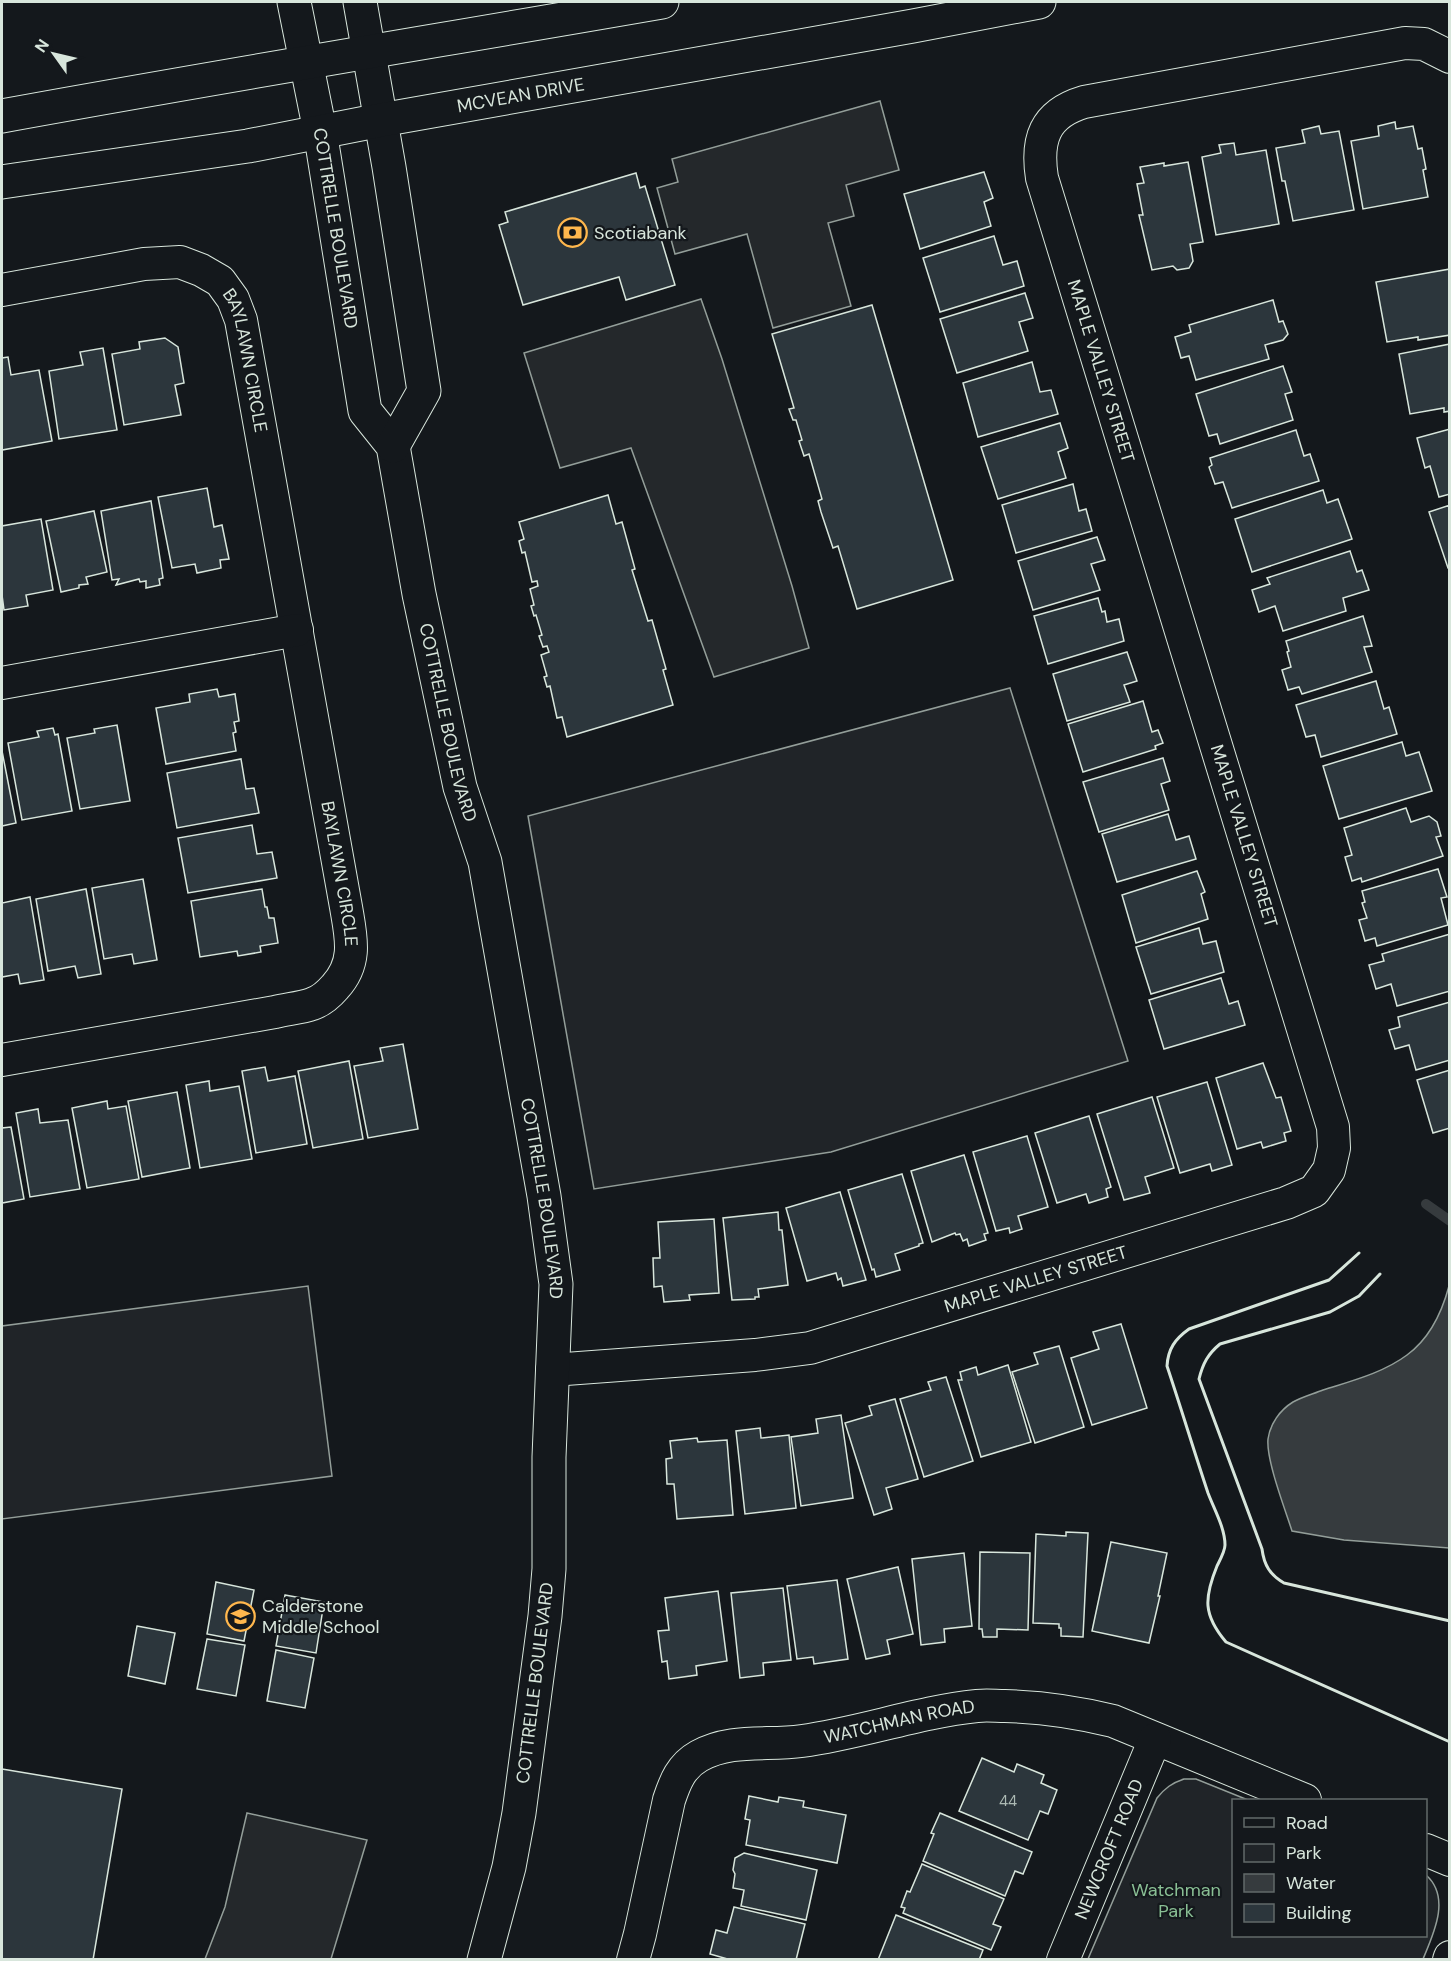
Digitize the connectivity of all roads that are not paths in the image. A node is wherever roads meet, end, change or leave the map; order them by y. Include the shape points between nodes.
1 (294, 2) edge
2 (360, 2) edge
3 (662, 2) edge
4 (1039, 2) edge
5 (369, 53) junction
6 (1449, 57) edge
7 (307, 63) junction
8 (2, 116) edge
9 (381, 120) junction
10 (320, 131) junction
11 (2, 182) edge
12 (2, 290) edge
13 (393, 446) junction
14 (297, 630) junction
15 (2, 683) edge
16 (2, 1060) edge
17 (552, 1370) junction
18 (1155, 1739) junction
19 (1303, 1799) edge
20 (1427, 1851) edge
21 (1449, 1860) edge
22 (484, 1959) edge
23 (633, 1959) edge
24 (1063, 1959) edge

1 - 7 main road, COTTRELLE BOULEVARD
2 - 5 main road
3 - 5 main road
4 - 9 main road, MCVEAN DRIVE
5 - 7 main road
5 - 9 main road
6 - 17 street, MAPLE VALLEY STREET via 1424,44 1405,43 1084,102 1057,115 1045,130 1040,146 1042,178 1333,1126 1329,1170 1314,1191 1286,1203 810,1348 755,1356
7 - 8 main road
7 - 10 main road, COTTRELLE BOULEVARD
9 - 10 main road, MCVEAN DRIVE
9 - 13 main road via 424,391
10 - 11 main road, MCVEAN DRIVE via 248,146
10 - 13 main road, COTTRELLE BOULEVARD via 365,411
12 - 14 street, BAYLAWN CIRCLE via 161,262 180,262 220,281 241,320
13 - 17 main road, COTTRELLE BOULEVARD via 419,594 460,787 485,862 542,1185 556,1284
14 - 15 street
14 - 16 street, BAYLAWN CIRCLE via 349,925 351,948 346,974 314,1003
17 - 22 main road, COTTRELLE BOULEVARD via 549,1569 539,1673 519,1813
18 - 19 street, WATCHMAN ROAD
18 - 23 street, WATCHMAN ROAD via 1113,1721 1080,1713 1041,1707 978,1706 799,1742 717,1748 697,1757 675,1783
18 - 24 street, NEWCROFT ROAD
20 - 21 street

